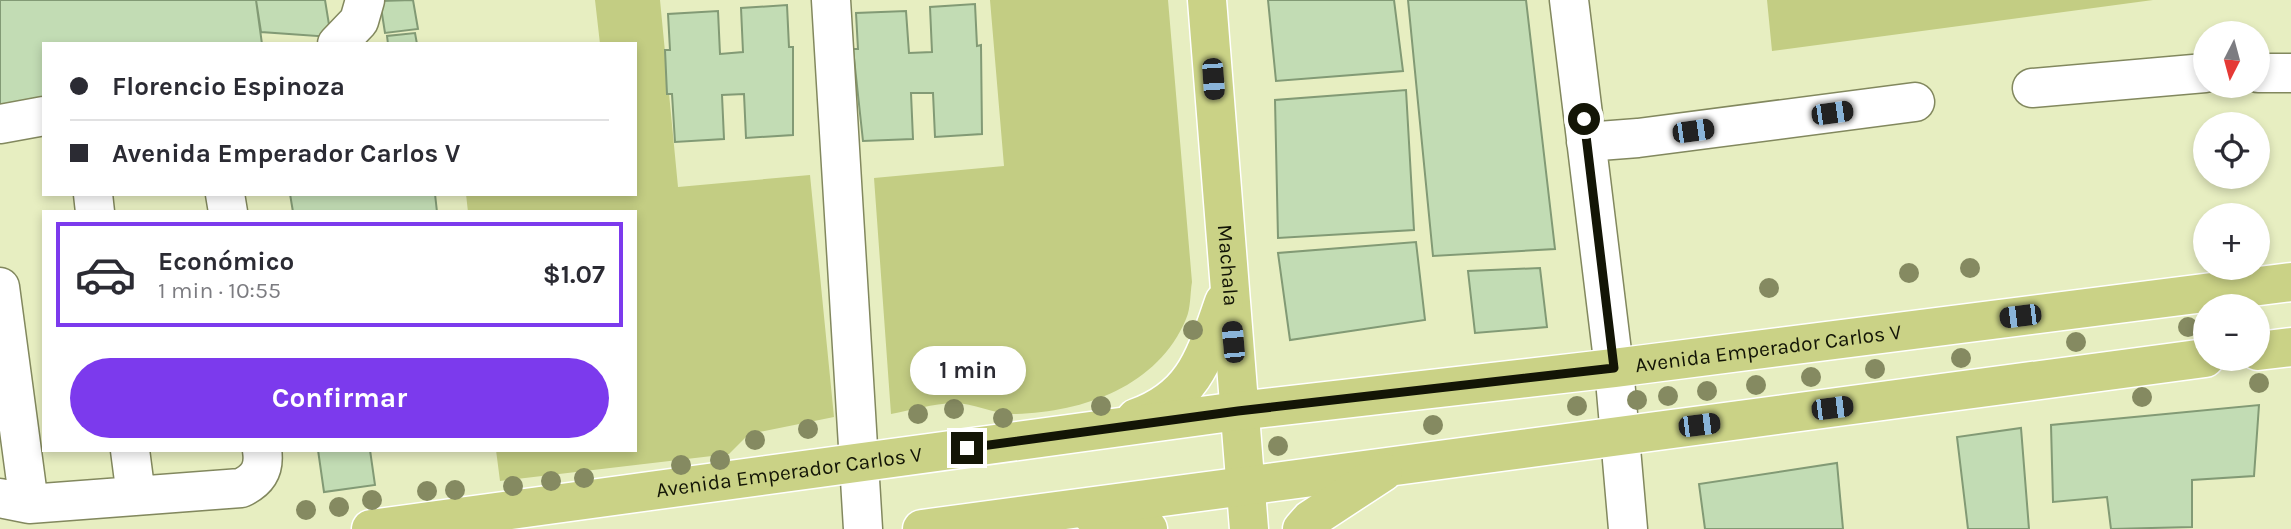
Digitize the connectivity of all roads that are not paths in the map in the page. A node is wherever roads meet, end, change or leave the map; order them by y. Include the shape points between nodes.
1 (365, 0) edge
2 (831, 0) edge
3 (1207, 0) edge
4 (1569, 0) edge
5 (339, 42) edge
6 (2270, 73) edge
7 (2291, 73) edge
8 (2193, 74) edge
9 (2032, 88) dead end
10 (1914, 102) dead end
11 (42, 116) edge
12 (0, 124) edge
13 (1587, 142) junction
14 (2291, 282) edge
15 (0, 287) edge
16 (1228, 290) junction
17 (2291, 347) edge
18 (2270, 350) edge
19 (2193, 360) edge
20 (1614, 368) junction
21 (1238, 411) junction
22 (1104, 429) junction
23 (1619, 436) junction
24 (130, 452) edge
25 (262, 452) edge
26 (858, 463) junction
27 (1391, 467) junction
28 (1245, 486) junction
29 (136, 496) junction
30 (15, 501) edge
31 (1072, 509) junction
32 (371, 529) edge
33 (863, 529) edge
34 (922, 529) edge
35 (1148, 529) edge
36 (1249, 529) edge
37 (1302, 529) edge
38 (1628, 529) edge

1 - 5 street via 359,21
2 - 26 street
3 - 16 main road, Machala
4 - 13 street
6 - 7 street
8 - 9 street
10 - 13 street
11 - 12 street
13 - 20 street
14 - 20 main road, Avenida Emperador Carlos V
15 - 30 street
16 - 21 main road, Machala
16 - 22 main road via 1204,359 1190,383 1157,411
17 - 18 main road
19 - 23 main road
20 - 21 main road, Avenida Emperador Carlos V
20 - 23 street
21 - 22 main road, Avenida Emperador Carlos V
21 - 28 main road, Machala
22 - 26 main road, Avenida Emperador Carlos V
23 - 27 main road
23 - 38 street
24 - 29 street
25 - 29 street via 261,472 241,488
26 - 32 main road, Avenida Emperador Carlos V
26 - 33 street
27 - 28 main road
27 - 37 main road
28 - 31 main road
28 - 36 main road, Machala
29 - 30 street
31 - 34 main road
31 - 35 main road

